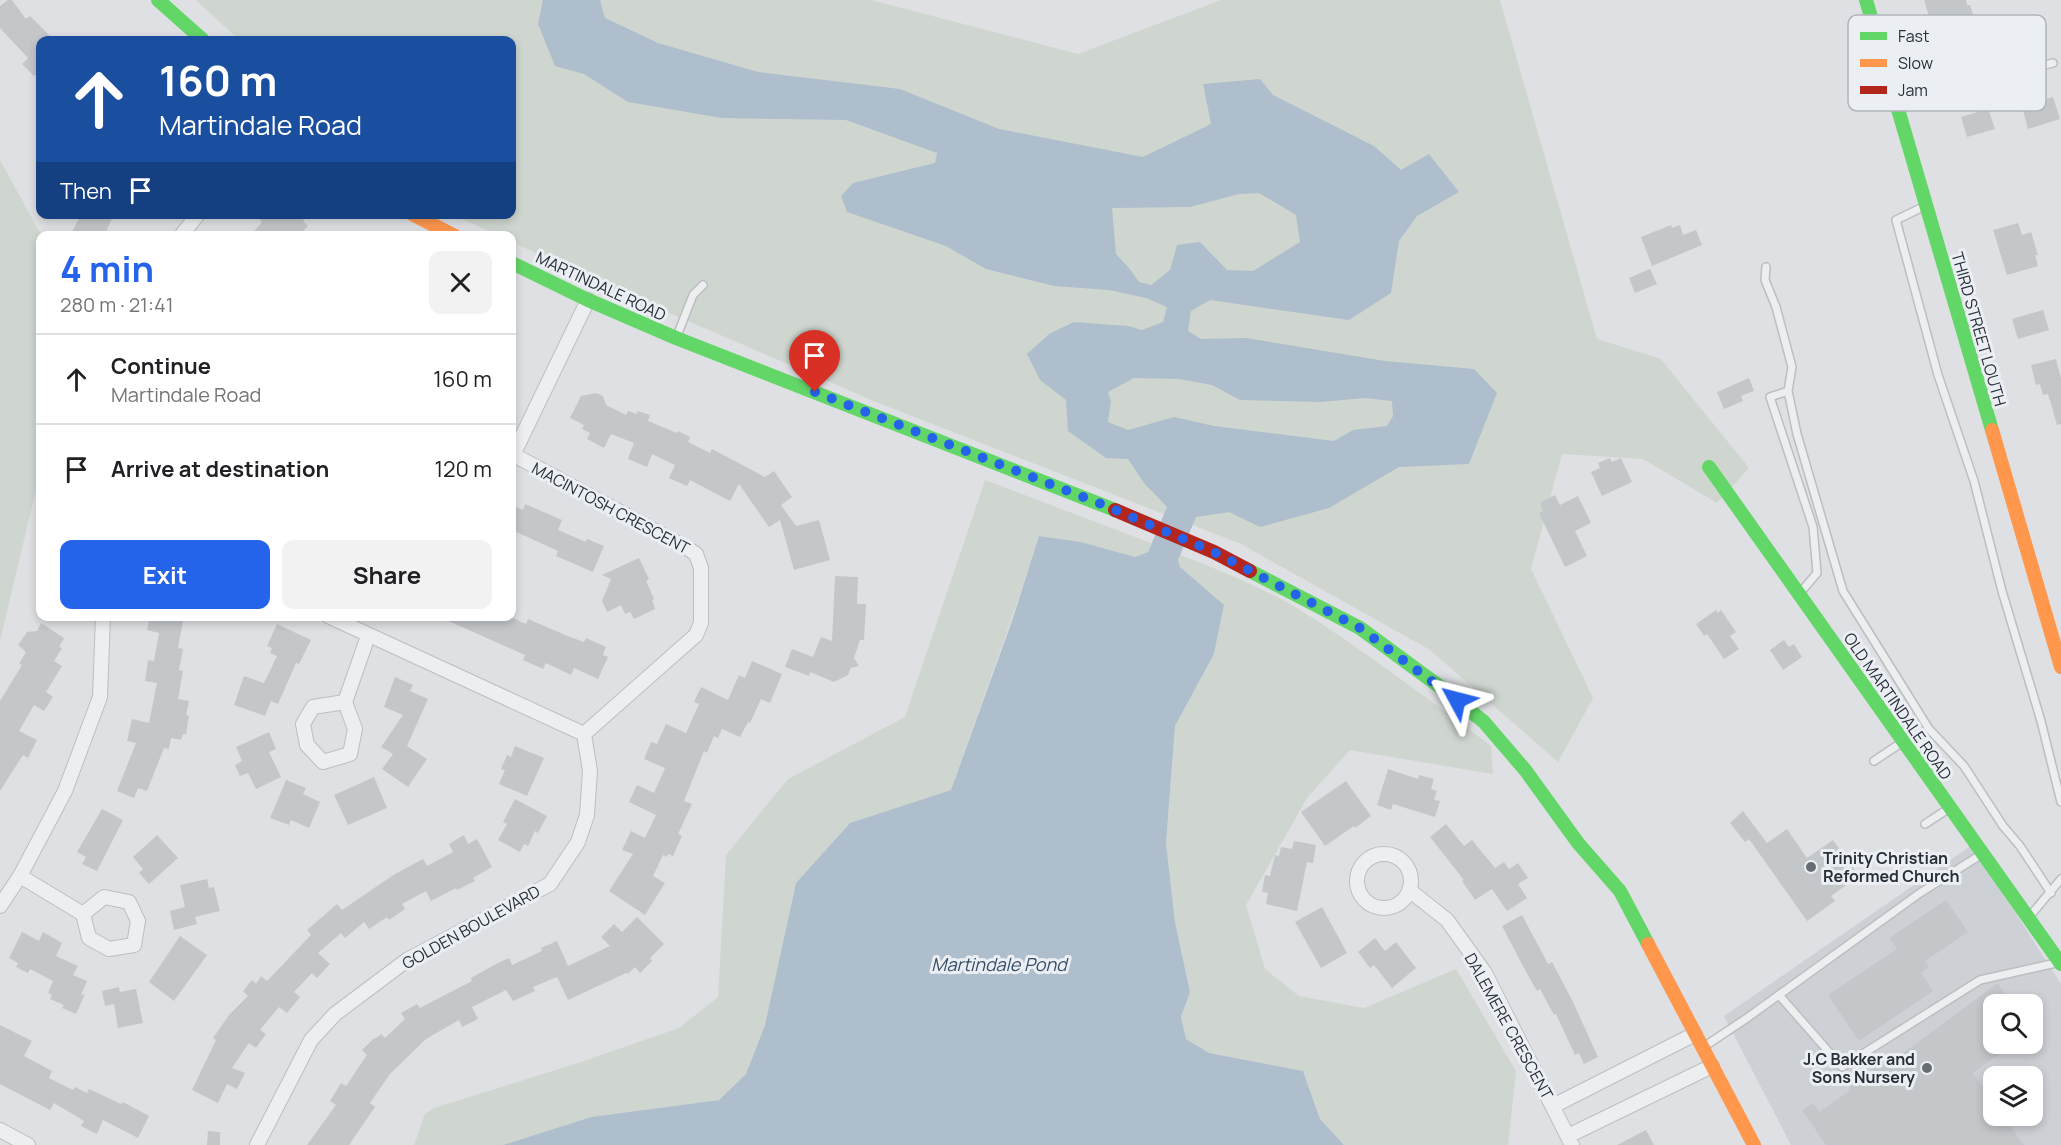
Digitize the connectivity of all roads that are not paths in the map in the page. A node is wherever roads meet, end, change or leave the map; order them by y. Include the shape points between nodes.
1 (158, 0) edge
2 (1866, 0) edge
3 (1871, 15) edge
4 (198, 36) edge
5 (2053, 63) dead end
6 (2046, 65) edge
7 (1899, 111) edge
8 (1925, 206) junction
9 (194, 219) edge
10 (422, 219) edge
11 (185, 231) edge
12 (446, 231) edge
13 (516, 265) edge
14 (1766, 267) dead end
15 (703, 285) dead end
16 (588, 300) junction
17 (676, 338) junction
18 (1788, 391) junction
19 (516, 447) edge
20 (516, 457) edge
21 (1709, 467) dead end
22 (1799, 594) junction
23 (104, 621) edge
24 (338, 621) edge
25 (368, 636) junction
26 (2061, 668) edge
27 (345, 702) junction
28 (584, 734) junction
29 (1903, 741) junction
30 (1874, 761) dead end
31 (2061, 802) edge
32 (1950, 807) junction
33 (1925, 824) dead end
34 (1983, 854) junction
35 (20, 876) junction
36 (2061, 879) edge
37 (1409, 890) junction
38 (2051, 893) junction
39 (0, 906) edge
40 (83, 914) junction
41 (2028, 918) junction
42 (2061, 962) edge
43 (1779, 995) junction
44 (1695, 1034) junction
45 (1702, 1047) junction
46 (1712, 1066) junction
47 (1553, 1106) junction
48 (0, 1130) edge
49 (1570, 1141) edge
50 (28, 1145) edge
51 (257, 1145) edge
52 (1754, 1145) edge

1 - 4 main road
2 - 3 main road, THIRD STREET LOUTH
5 - 6 lane
7 - 8 main road, THIRD STREET LOUTH
8 - 26 main road, THIRD STREET LOUTH
8 - 31 lane via 1896,220 1938,375 1974,481
9 - 11 street
10 - 12 main road
13 - 16 main road, MARTINDALE ROAD
14 - 18 lane via 1765,280 1792,367
15 - 17 lane via 693,295
16 - 17 main road, MARTINDALE ROAD
16 - 19 street
17 - 44 main road, MARTINDALE ROAD via 1101,504 1214,552 1360,628 1484,722 1526,771 1578,843 1620,891
18 - 22 lane via 1770,397 1813,527 1817,573
18 - 38 lane via 1843,591 1929,729 1964,766
20 - 28 street, MACINTOSH CRESCENT via 687,548 696,554 701,568 702,623 696,635
21 - 22 main road, OLD MARTINDALE ROAD
22 - 29 main road, OLD MARTINDALE ROAD
23 - 35 street via 100,697 64,791
24 - 25 street
25 - 27 street
25 - 28 street
27 - 27 street via 355,729 350,754 323,762 307,745 303,724 313,707
28 - 51 street, GOLDEN BOULEVARD via 590,771 587,814 578,842 550,884 407,960 335,1014 311,1040
29 - 30 lane
29 - 32 main road, OLD MARTINDALE ROAD
32 - 33 lane
32 - 34 main road, OLD MARTINDALE ROAD
34 - 41 main road, OLD MARTINDALE ROAD
34 - 43 lane via 1920,893
35 - 39 street
35 - 40 street
36 - 38 lane
37 - 37 street via 1390,908 1372,906 1359,894 1359,868 1382,854 1399,858 1410,872
37 - 47 street, DALEMERE CRESCENT via 1447,920 1468,948
38 - 41 lane
40 - 40 street via 89,938 109,949 134,945 138,921 129,902 104,897
41 - 42 main road, OLD MARTINDALE ROAD
42 - 43 lane via 1980,980 1842,1067
43 - 45 lane
44 - 45 main road
44 - 47 street
45 - 46 main road
46 - 49 street
46 - 52 main road
47 - 49 street, DALEMERE CRESCENT
48 - 50 street

